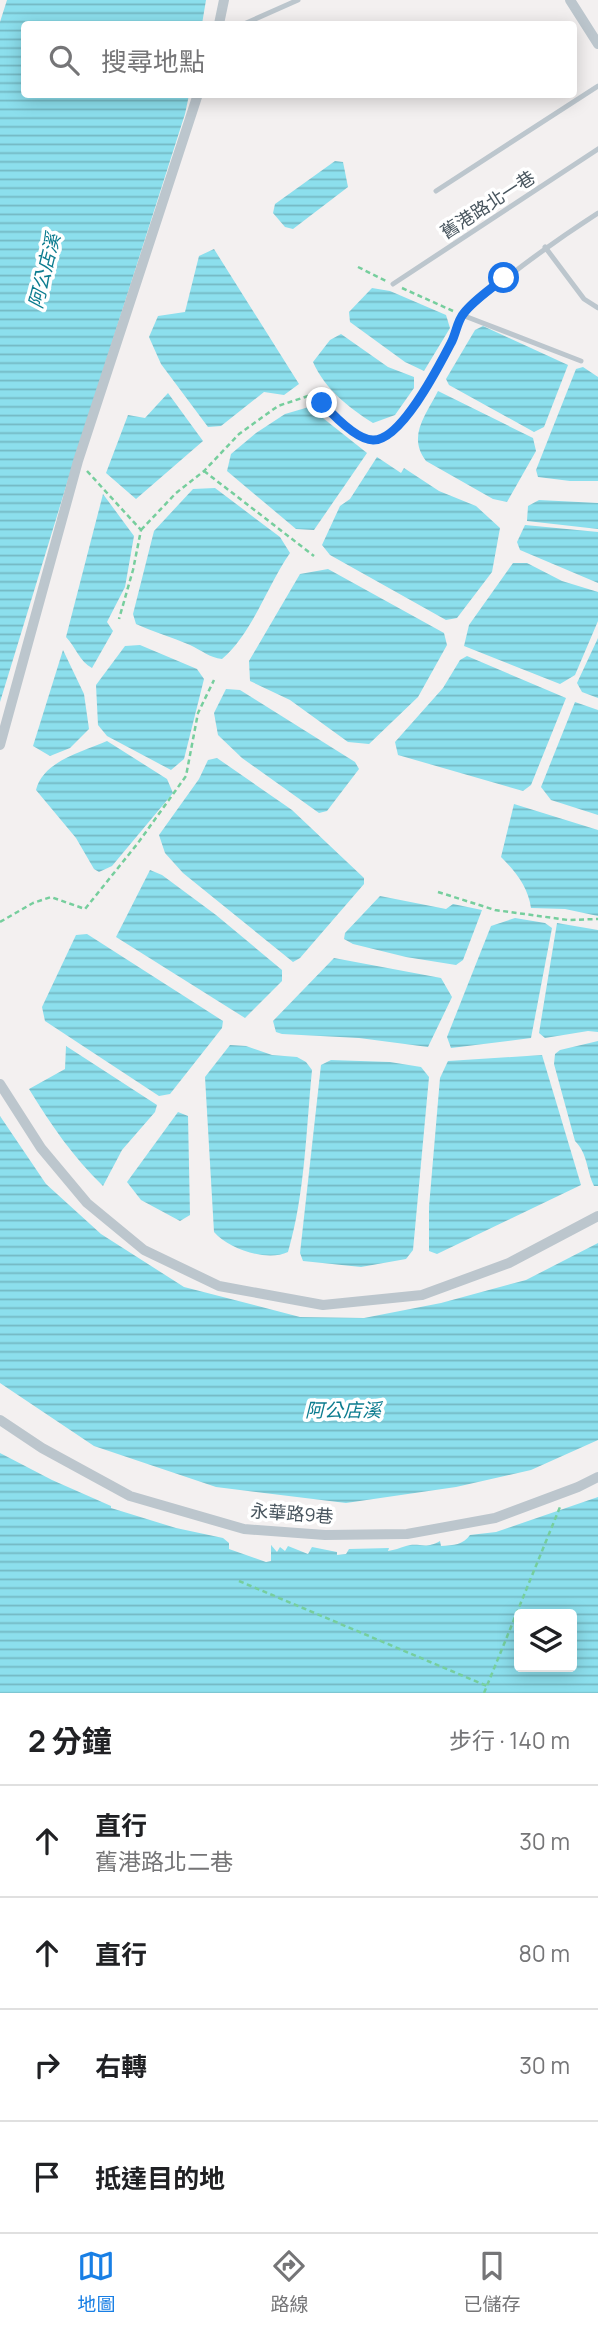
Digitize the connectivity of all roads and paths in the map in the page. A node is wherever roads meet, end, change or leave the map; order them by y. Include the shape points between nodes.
1 (224, 0) edge
2 (298, 0) edge
3 (570, 0) edge
4 (220, 21) edge
5 (251, 21) edge
6 (598, 44) edge
7 (598, 86) edge
8 (197, 98) edge
9 (598, 149) edge
10 (436, 191) dead end
11 (598, 213) edge
12 (545, 247) junction
13 (358, 267) dead end
14 (393, 284) junction
15 (598, 308) edge
16 (462, 315) junction
17 (581, 361) dead end
18 (78, 461) junction
19 (204, 471) junction
20 (141, 530) junction
21 (314, 556) dead end
22 (119, 619) dead end
23 (214, 680) dead end
24 (0, 745) edge
25 (438, 892) dead end
26 (598, 919) edge
27 (0, 922) edge
28 (0, 1084) edge
29 (598, 1216) edge
30 (0, 1420) edge
31 (598, 1477) edge
32 (567, 1491) junction
33 (239, 1581) dead end
34 (487, 1686) junction
35 (484, 1693) edge

1 - 4 street
2 - 5 lane
3 - 6 street
7 - 10 lane
8 - 18 street
9 - 14 lane, 舊港路北一巷
11 - 12 lane
12 - 15 lane via 584,299
12 - 16 lane
13 - 14 path
14 - 16 path
16 - 17 lane
16 - 19 path via 453,340 414,404 395,430 381,440 370,441 308,396 278,405 239,434
18 - 20 path
18 - 24 street
19 - 20 path
19 - 21 path
20 - 22 path
23 - 27 path via 198,713 186,776 85,909 51,897
25 - 26 path via 495,910 568,920
28 - 29 street via 41,1148 87,1203 144,1250 219,1286 323,1305 422,1295 509,1264
30 - 32 street, 永華路9巷 via 130,1496 244,1529 325,1535 407,1534 495,1518
31 - 32 street, 永華路9巷
32 - 34 path
33 - 34 path
34 - 35 path

